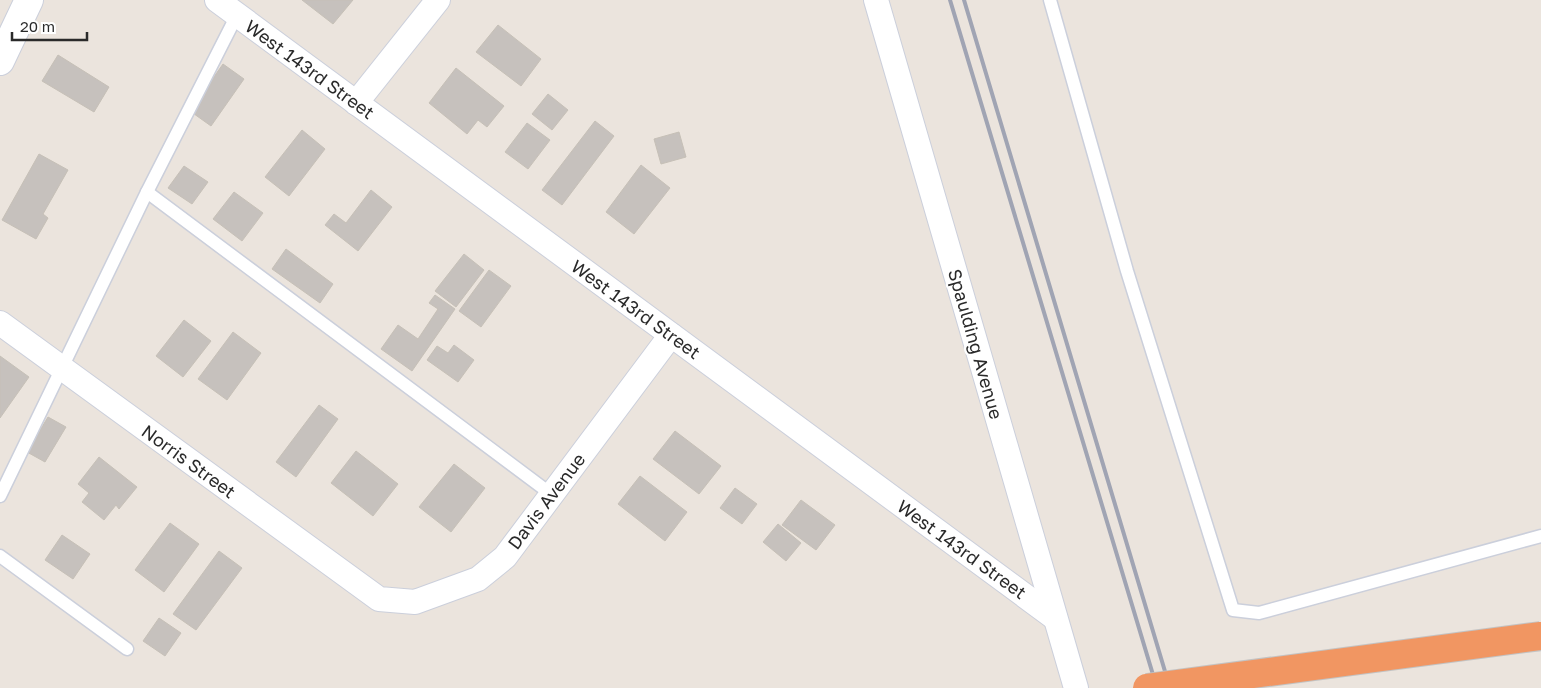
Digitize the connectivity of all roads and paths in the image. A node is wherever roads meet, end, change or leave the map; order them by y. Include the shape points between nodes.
1 (29, 0) edge
2 (217, 0) edge
3 (438, 0) edge
4 (876, 0) edge
5 (1050, 0) edge
6 (236, 15) junction
7 (0, 61) edge
8 (356, 103) junction
9 (148, 192) junction
10 (0, 323) edge
11 (671, 335) junction
12 (61, 368) junction
13 (552, 494) junction
14 (0, 496) edge
15 (1541, 536) edge
16 (0, 556) edge
17 (379, 599) joint
18 (1055, 618) junction
19 (1541, 636) edge
20 (128, 649) dead end
21 (1076, 688) edge
22 (1147, 688) edge

1 - 7 main road
2 - 6 street, West 143rd Street
3 - 8 street
4 - 18 street, Spaulding Avenue
5 - 15 lane via 1128,271 1233,610 1258,613
6 - 8 street, West 143rd Street
6 - 9 lane
8 - 11 street, West 143rd Street
9 - 12 lane
9 - 13 lane
10 - 12 street, Norris Street
11 - 13 street, Davis Avenue
11 - 18 street, West 143rd Street
12 - 14 lane
12 - 17 street, Norris Street
13 - 17 street, Davis Avenue via 505,557 478,579 415,602
16 - 20 lane
18 - 21 street, Spaulding Avenue
19 - 22 highway, bridge

